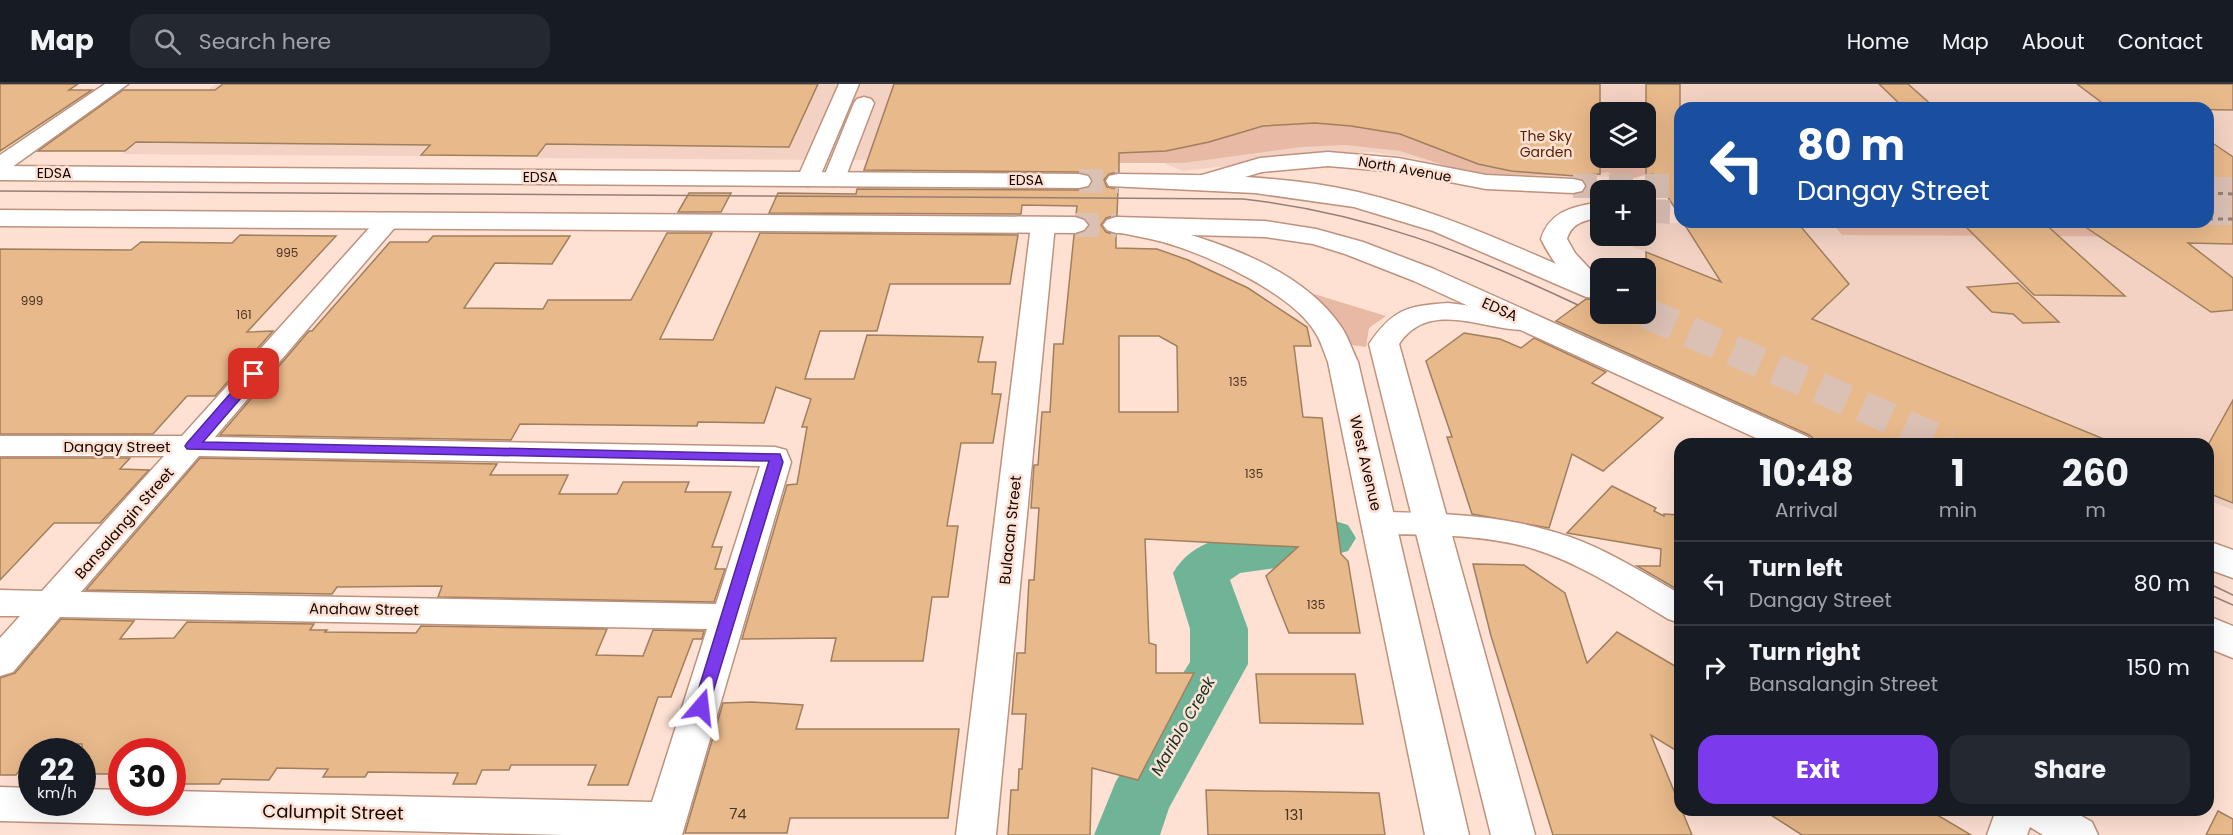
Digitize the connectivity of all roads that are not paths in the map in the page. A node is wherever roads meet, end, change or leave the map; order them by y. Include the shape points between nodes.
1 (118, 84) edge
2 (849, 84) edge
3 (864, 103) dead end
4 (0, 165) edge
5 (0, 174) edge
6 (834, 179) junction
7 (807, 180) junction
8 (1079, 181) tunnel mouth
9 (1118, 181) tunnel mouth
10 (1204, 182) junction
11 (0, 218) edge
12 (389, 220) junction
13 (1043, 225) junction
14 (1075, 225) tunnel mouth
15 (1116, 225) joint
16 (1528, 322) junction
17 (1784, 438) edge
18 (0, 446) edge
19 (192, 446) junction
20 (1379, 523) junction
21 (1433, 524) junction
22 (2214, 557) edge
23 (2233, 565) edge
24 (0, 603) edge
25 (53, 603) junction
26 (1674, 606) edge
27 (729, 616) junction
28 (2214, 634) edge
29 (2233, 643) edge
30 (0, 662) edge
31 (0, 804) edge
32 (2014, 816) edge
33 (2046, 816) edge
34 (664, 828) edge
35 (976, 835) edge
36 (1447, 835) edge
37 (1514, 835) edge
38 (2007, 835) edge
39 (2078, 835) edge

1 - 4 street
2 - 7 street
3 - 6 street
5 - 7 main road, EDSA via 777,183
6 - 7 main road, EDSA
6 - 8 main road, EDSA
9 - 10 main road
10 - 10 main road, North Avenue via 1269,164 1328,159 1378,162 1486,182 1573,186 1556,190 1556,199 1566,206 1595,211 1564,221 1554,239 1563,257 1596,291 1390,208 1302,190
11 - 12 main road
12 - 13 main road
12 - 19 street, Bansalangin Street
13 - 14 main road
13 - 35 street, Bulacan Street
15 - 16 main road, EDSA via 1236,227 1316,237 1385,259
15 - 20 main road, West Avenue via 1177,238 1242,264 1289,291 1328,328 1343,362
16 - 17 main road, EDSA
16 - 21 main road via 1471,313 1430,313 1410,317 1387,336 1384,344 1388,362
18 - 19 street, Dangay Street
19 - 25 street, Bansalangin Street
19 - 27 street, Dangay Street via 773,456 776,462
20 - 21 street
20 - 36 main road, West Avenue
21 - 26 street via 1479,528 1556,544
21 - 37 main road
22 - 23 main road
24 - 25 street, Anahaw Street
25 - 27 street, Anahaw Street
25 - 30 street, Bansalangin Street
27 - 34 street
28 - 29 main road
31 - 34 street, Calumpit Street
32 - 38 street
33 - 39 street

